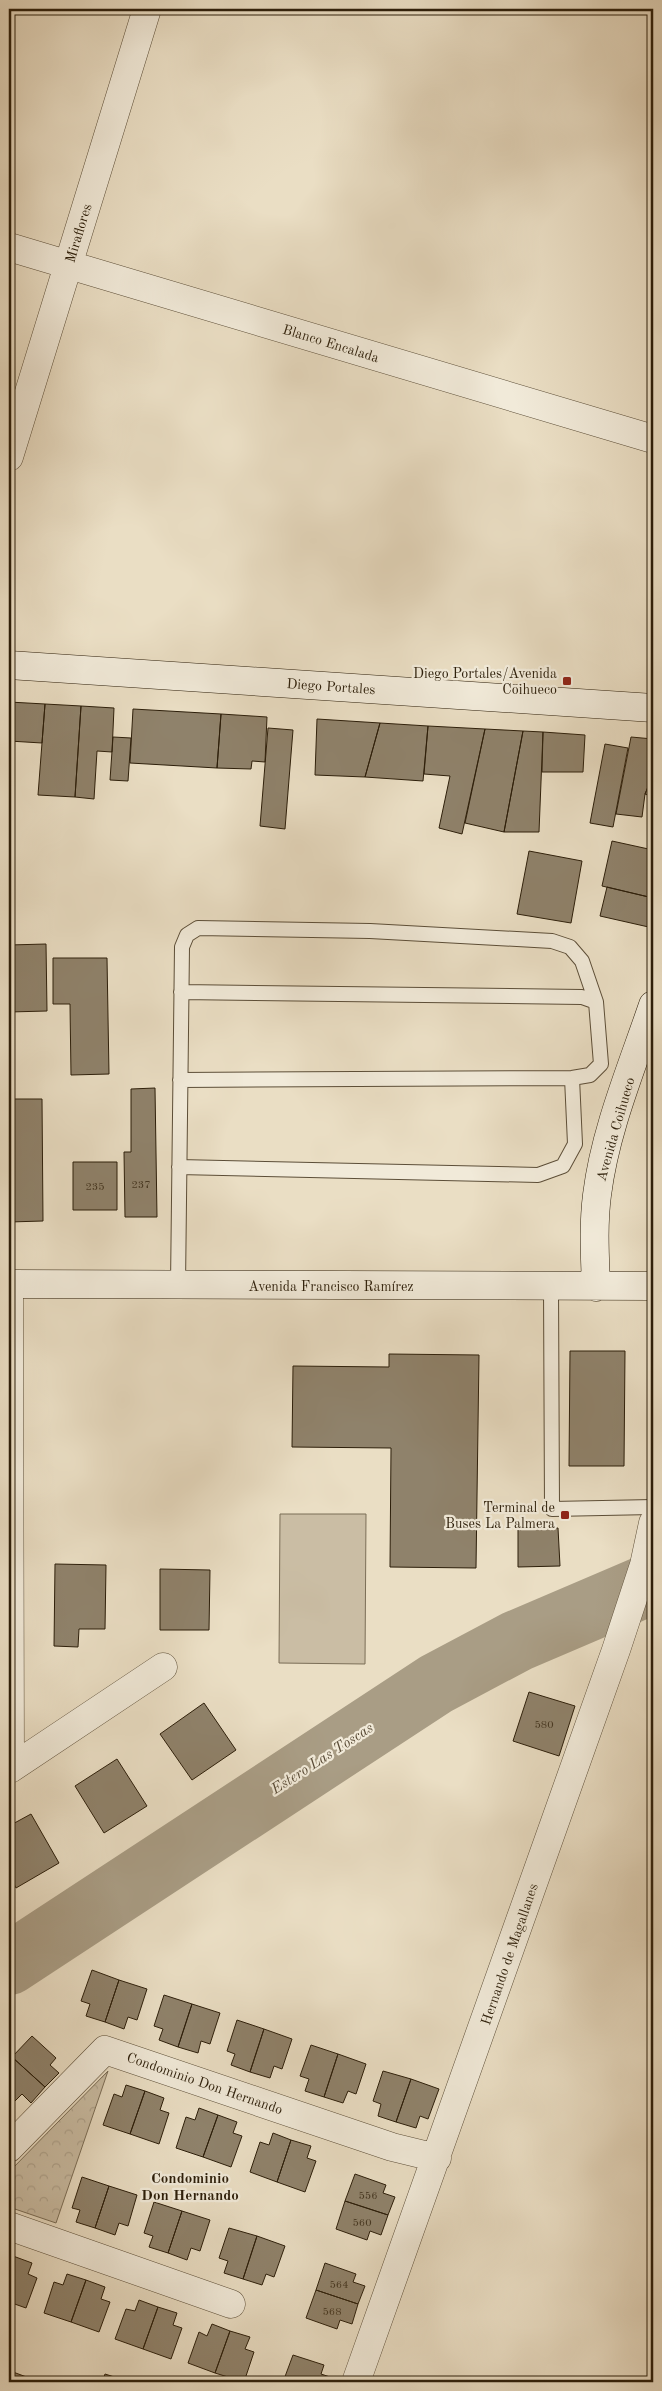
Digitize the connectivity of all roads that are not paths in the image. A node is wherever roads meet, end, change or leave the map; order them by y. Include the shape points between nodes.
1 (147, 9) edge
2 (9, 247) edge
3 (68, 265) junction
4 (653, 439) edge
5 (9, 457) edge
6 (9, 665) edge
7 (653, 708) edge
8 (181, 992) junction
9 (596, 1002) junction
10 (653, 1005) edge
11 (572, 1078) junction
12 (180, 1080) junction
13 (179, 1167) junction
14 (9, 1284) edge
15 (178, 1285) junction
16 (653, 1286) edge
17 (551, 1287) junction
18 (596, 1287) junction
19 (653, 1507) edge
20 (653, 1523) edge
21 (163, 1667) dead end
22 (9, 2148) edge
23 (437, 2158) junction
24 (9, 2226) edge
25 (231, 2304) dead end
26 (356, 2382) edge

1 - 3 street, Miraflores
2 - 3 street, Blanco Encalada
3 - 4 street, Blanco Encalada
3 - 5 street, Miraflores
6 - 7 street, Diego Portales
8 - 9 lane via 582,997
8 - 9 lane via 182,947 187,934 198,928 370,931 552,941 570,947 582,961
8 - 12 lane
9 - 11 lane via 600,1064 590,1075
10 - 18 street, Avenida Coihueco via 604,1158 594,1231
11 - 12 lane
11 - 13 lane via 575,1144 562,1166 538,1175
12 - 13 lane
13 - 15 lane
14 - 15 street, Avenida Francisco Ramírez
14 - 21 street via 10,1769
15 - 17 street, Avenida Francisco Ramírez
16 - 18 street, Avenida Francisco Ramírez
17 - 18 street, Avenida Francisco Ramírez
17 - 19 lane via 552,1509
20 - 23 street, Hernando de Magallanes via 644,1565 616,1650
22 - 23 street, Condominio Don Hernando via 105,2050 392,2147
23 - 26 street, Hernando de Magallanes
24 - 25 street

